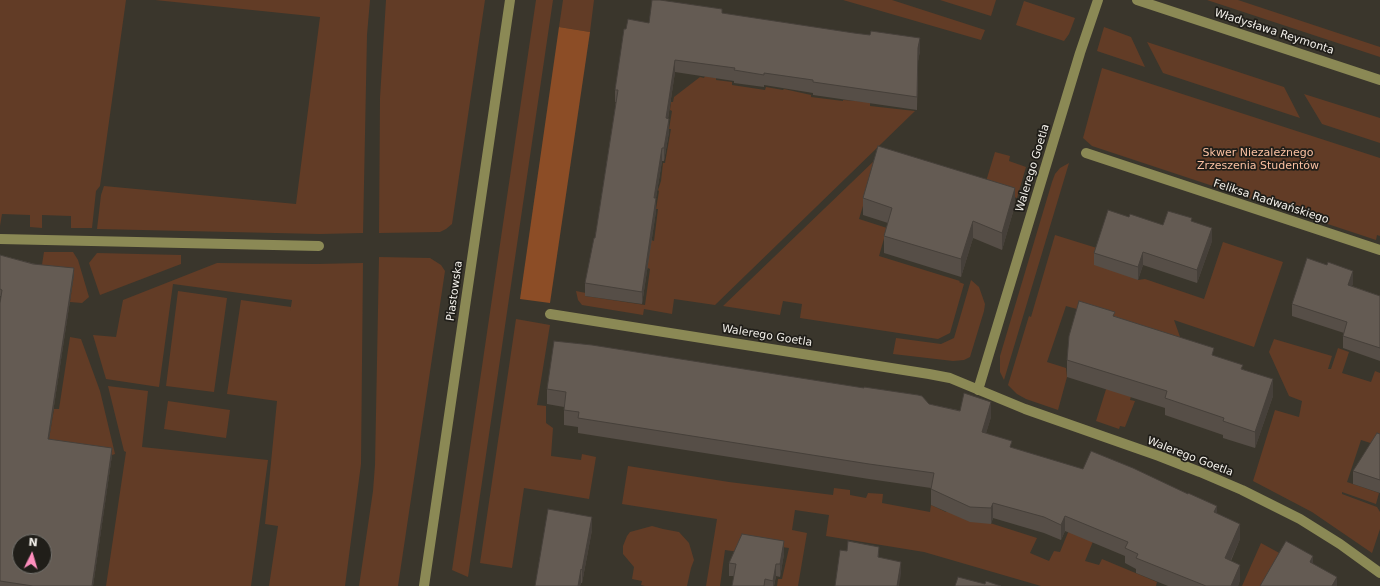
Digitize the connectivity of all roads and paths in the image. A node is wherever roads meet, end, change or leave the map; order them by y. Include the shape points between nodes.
1 (510, 0) edge
2 (1098, 0) edge
3 (1137, 0) edge
4 (1380, 80) edge
5 (1086, 153) dead end
6 (0, 239) edge
7 (318, 246) dead end
8 (1380, 250) edge
9 (550, 314) dead end
10 (978, 390) junction
11 (1380, 573) edge
12 (424, 586) edge

1 - 12 street, Piastowska
2 - 10 street, Walerego Goetla
3 - 4 street, Władysława Reymonta
5 - 8 street, Feliksa Radwańskiego
6 - 7 street
9 - 10 street, Walerego Goetla via 928,374 950,378
10 - 11 street, Walerego Goetla via 1242,490 1305,522

